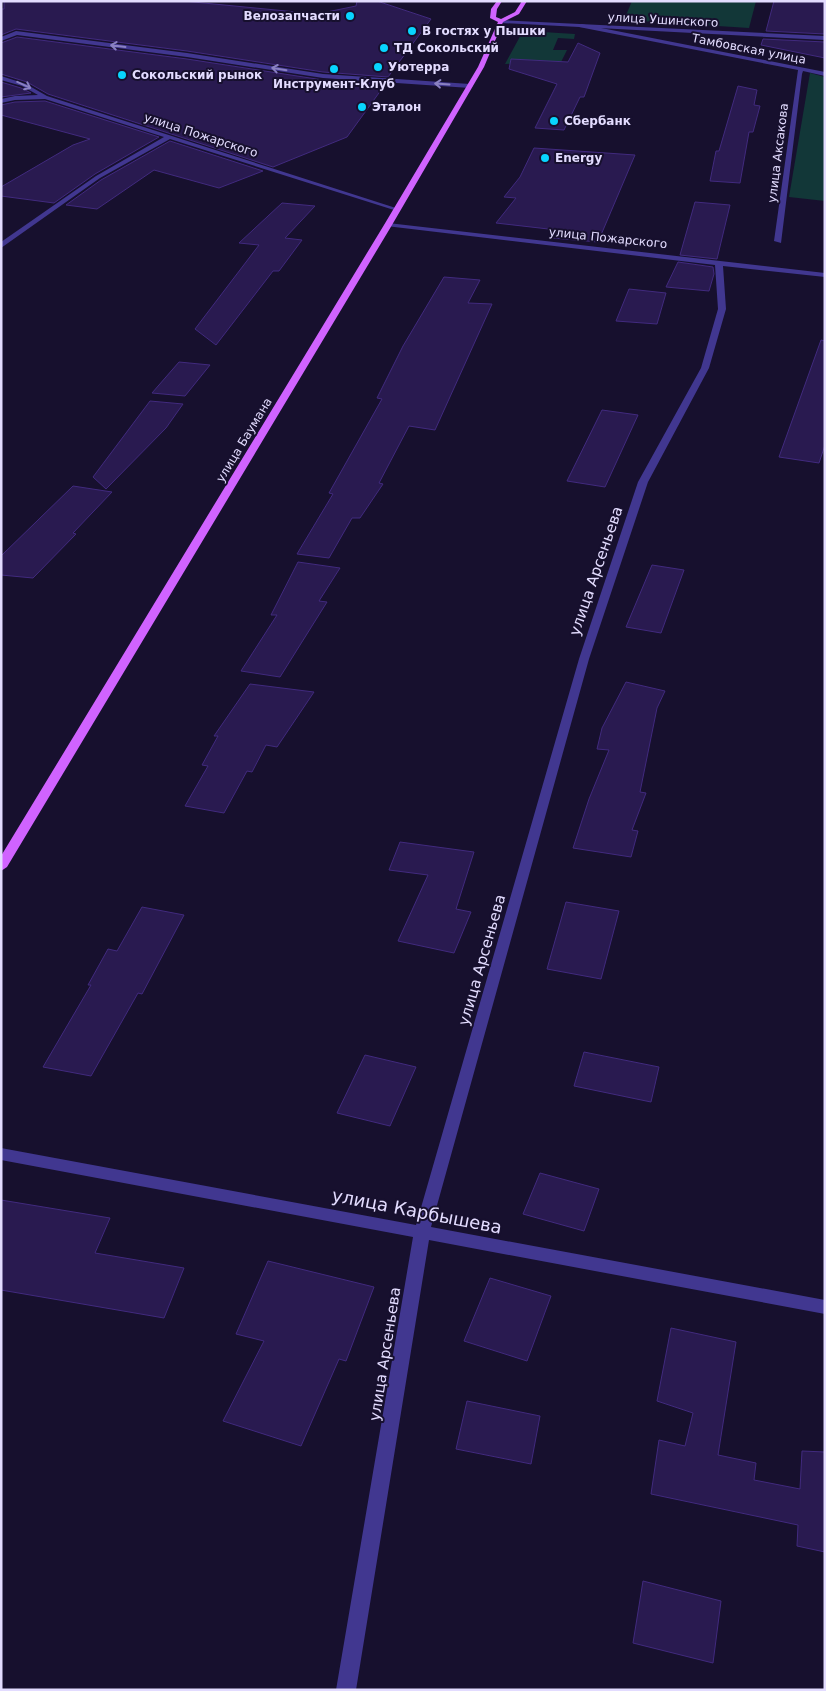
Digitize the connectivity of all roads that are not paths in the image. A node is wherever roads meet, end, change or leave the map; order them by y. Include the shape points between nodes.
1 (500, 1) edge
2 (525, 1) edge
3 (501, 22) junction
4 (581, 26) junction
5 (1, 33) edge
6 (16, 33) junction
7 (825, 38) edge
8 (1, 39) edge
9 (801, 69) junction
10 (825, 74) edge
11 (1, 78) edge
12 (470, 86) junction
13 (45, 97) junction
14 (1, 101) edge
15 (169, 137) junction
16 (396, 209) junction
17 (388, 226) junction
18 (778, 241) dead end
19 (1, 246) edge
20 (719, 262) junction
21 (825, 275) edge
22 (1, 867) edge
23 (1, 1154) edge
24 (422, 1232) junction
25 (825, 1307) edge
26 (346, 1690) edge

1 - 3 main road via 494,9 493,18
2 - 3 main road via 517,13
3 - 4 street, улица Ушинского
3 - 12 main road, улица Баумана
4 - 7 street, улица Ушинского
4 - 9 street, Тамбовская улица
5 - 6 street
6 - 8 street
12 -> 6 street via 323,76
9 - 10 street, Тамбовская улица
9 - 18 street, улица Аксакова
11 -> 13 street, улица Пожарского via 24,84
12 - 16 main road, улица Баумана
13 - 14 street
13 - 15 street, улица Пожарского
15 - 16 street, улица Пожарского
15 - 19 street via 98,177
16 - 17 main road, улица Баумана
17 - 20 street, улица Пожарского
17 - 22 main road, улица Баумана
20 - 21 street, улица Пожарского
20 - 24 street, улица Арсеньева via 722,310 705,368 643,482 584,659
23 - 24 street, улица Карбышева
24 - 25 street, улица Карбышева
24 - 26 street, улица Арсеньева

